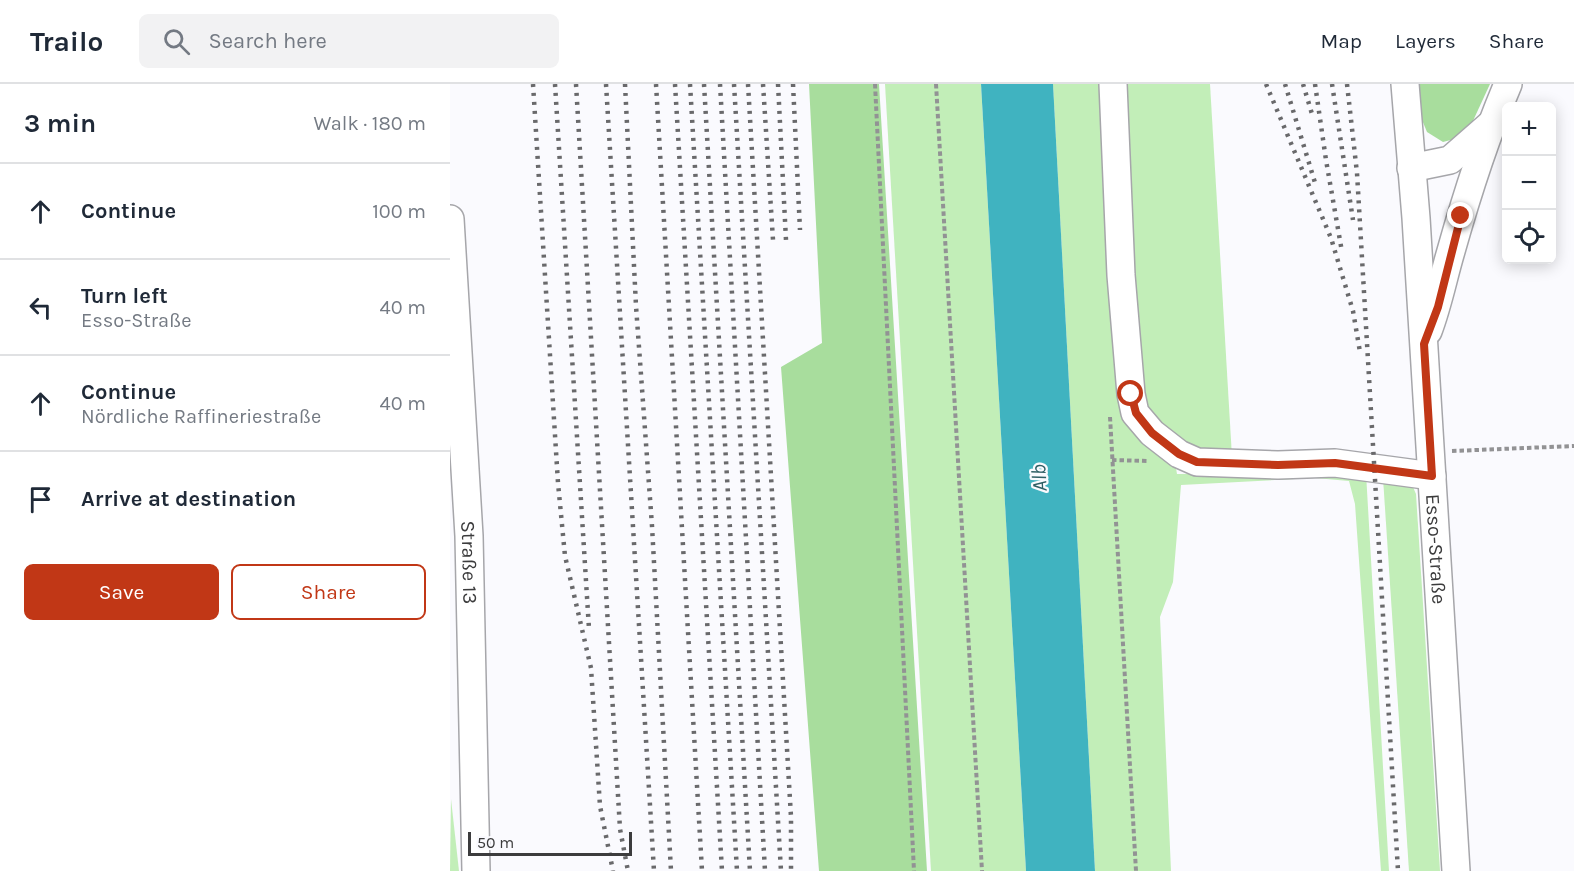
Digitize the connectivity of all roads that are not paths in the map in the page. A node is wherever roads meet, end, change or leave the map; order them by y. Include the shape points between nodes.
1 (1113, 84) edge
2 (1405, 84) edge
3 (1508, 84) edge
4 (1490, 124) junction
5 (1450, 160) junction
6 (1411, 168) junction
7 (1468, 190) junction
8 (1461, 216) junction
9 (1416, 218) junction
10 (450, 219) edge
11 (1424, 344) junction
12 (1431, 464) junction
13 (460, 536) edge
14 (476, 871) edge
15 (1456, 871) edge

1 - 12 street via 1131,394 1141,420 1179,454 1197,462
2 - 6 street, Esso-Straße
3 - 4 street
4 - 5 street
4 - 7 street
5 - 6 street
5 - 7 street
6 - 9 street, Esso-Straße
7 - 8 street
8 - 9 street via 1444,223
8 - 11 street via 1438,307
9 - 11 street, Esso-Straße
10 - 13 street, Straße 13
11 - 12 street, Esso-Straße
12 - 15 street, Esso-Straße
13 - 14 street, Straße 13

